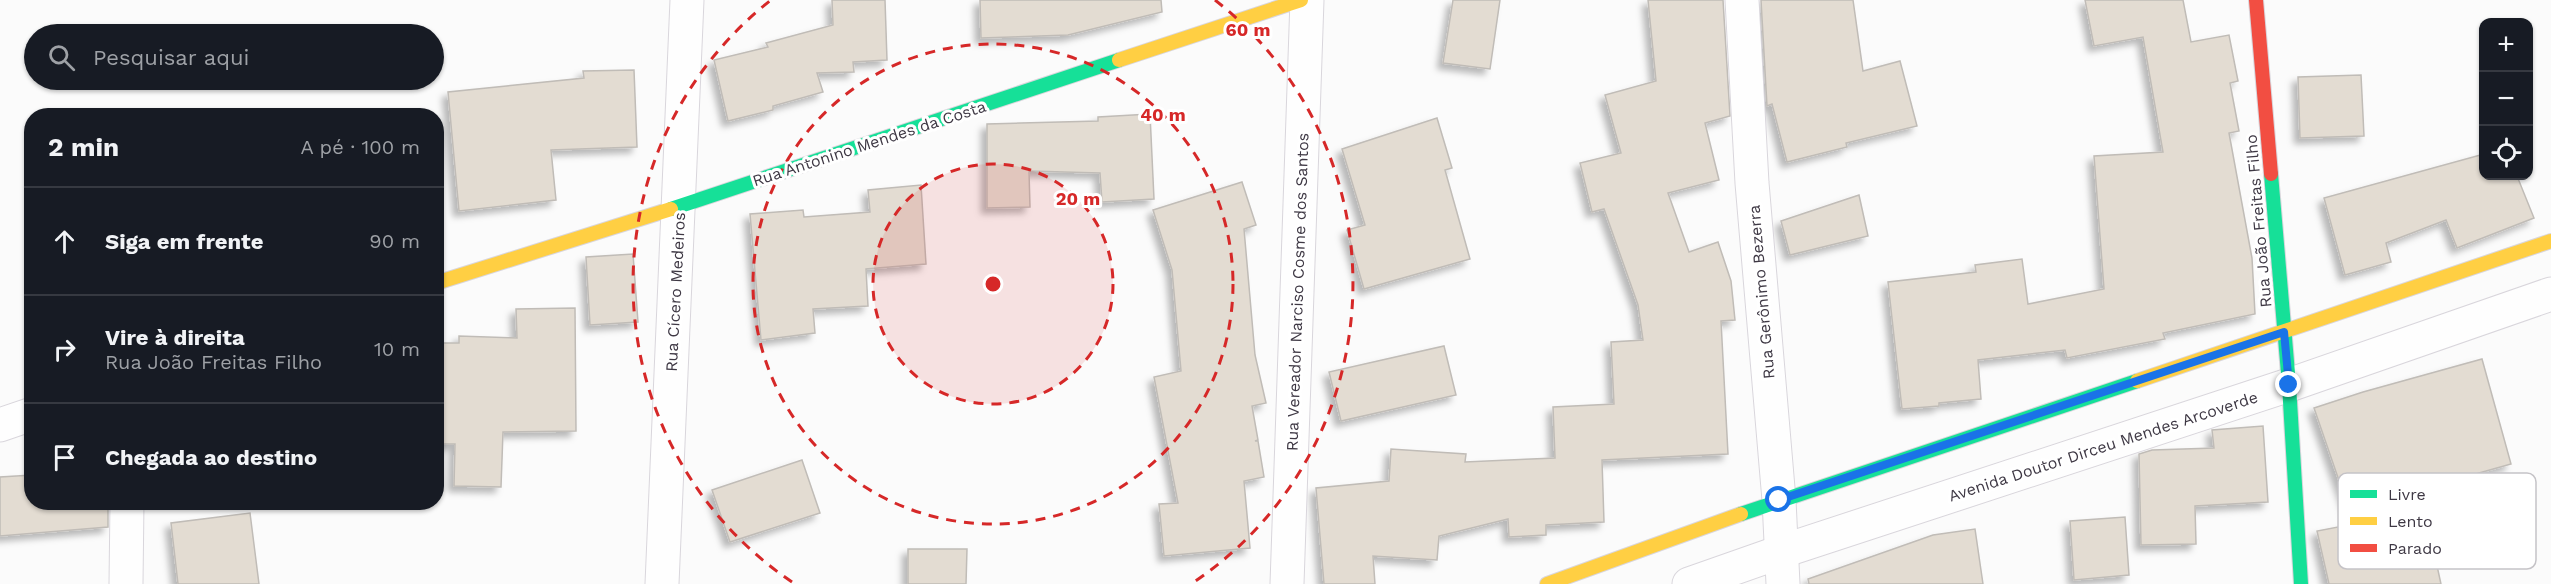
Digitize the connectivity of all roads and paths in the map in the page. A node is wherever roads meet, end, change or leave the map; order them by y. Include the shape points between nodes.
1 (687, 0) edge
2 (1301, 0) edge
3 (1307, 0) edge
4 (1742, 0) edge
5 (2256, 0) edge
6 (679, 206) junction
7 (2551, 241) edge
8 (444, 280) edge
9 (2551, 294) edge
10 (2284, 332) junction
11 (2289, 385) junction
12 (24, 416) edge
13 (0, 424) edge
14 (1779, 500) junction
15 (128, 510) edge
16 (1782, 550) junction
17 (126, 584) edge
18 (662, 584) edge
19 (1287, 584) edge
20 (1547, 584) edge
21 (1689, 584) edge
22 (1783, 584) edge
23 (2301, 584) edge

1 - 6 street, Rua Cícero Medeiros
2 - 6 street, Rua Antonino Mendes da Costa
3 - 19 street, Rua Vereador Narciso Cosme dos Santos
4 - 14 street, Rua Gerônimo Bezerra via 1752,183
5 - 10 street, Rua João Freitas Filho
6 - 8 street, Rua Antonino Mendes da Costa
6 - 18 street, Rua Cícero Medeiros
7 - 10 street
9 - 11 street, Avenida Doutor Dirceu Mendes Arcoverde
10 - 11 street, Rua João Freitas Filho
10 - 14 street
11 - 16 street, Avenida Doutor Dirceu Mendes Arcoverde
11 - 23 street, Rua João Freitas Filho
12 - 13 street
14 - 16 street, Rua Gerônimo Bezerra
14 - 20 street
15 - 17 street
16 - 21 street, Avenida Doutor Dirceu Mendes Arcoverde
16 - 22 street, Rua Gerônimo Bezerra

